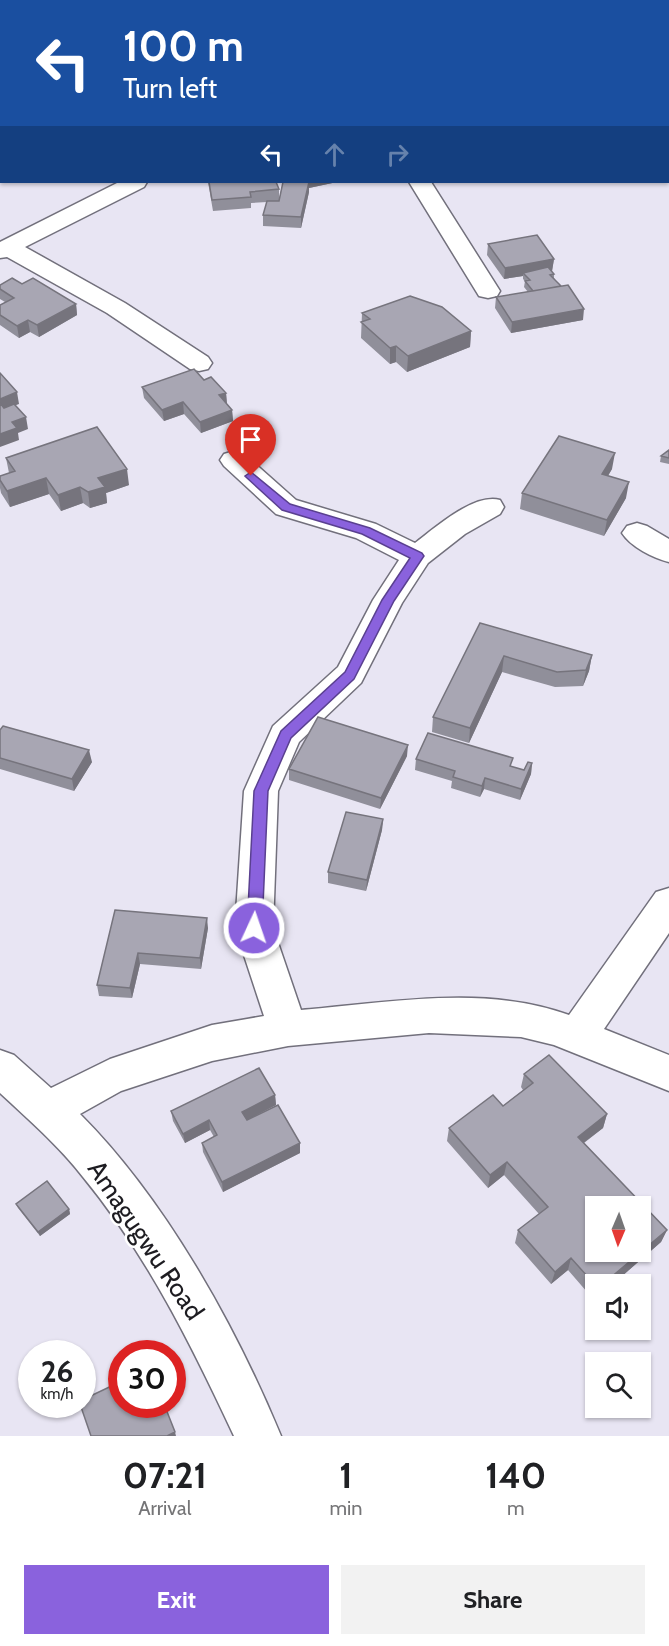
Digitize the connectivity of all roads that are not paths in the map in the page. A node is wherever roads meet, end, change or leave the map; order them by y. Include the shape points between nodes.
1 (134, 183) edge
2 (421, 183) edge
3 (4, 249) edge
4 (488, 291) dead end
5 (199, 363) dead end
6 (234, 460) dead end
7 (490, 507) dead end
8 (637, 533) dead end
9 (669, 552) edge
10 (417, 556) junction
11 (669, 903) edge
12 (288, 1029) junction
13 (577, 1036) junction
14 (0, 1068) edge
15 (669, 1073) edge
16 (48, 1110) junction
17 (258, 1436) edge

1 - 3 street
2 - 4 street
3 - 5 street via 98,297
6 - 10 street via 286,507 366,531
7 - 10 street via 454,527
8 - 9 street
10 - 12 street via 388,600 350,675 285,735 261,791 254,928
11 - 13 street
12 - 13 street via 429,1016 485,1017 548,1026
12 - 16 street via 212,1043 156,1060 110,1077
13 - 15 street
14 - 16 street, Amagugwu Road
16 - 17 street, Amagugwu Road via 98,1164 156,1246 219,1353

